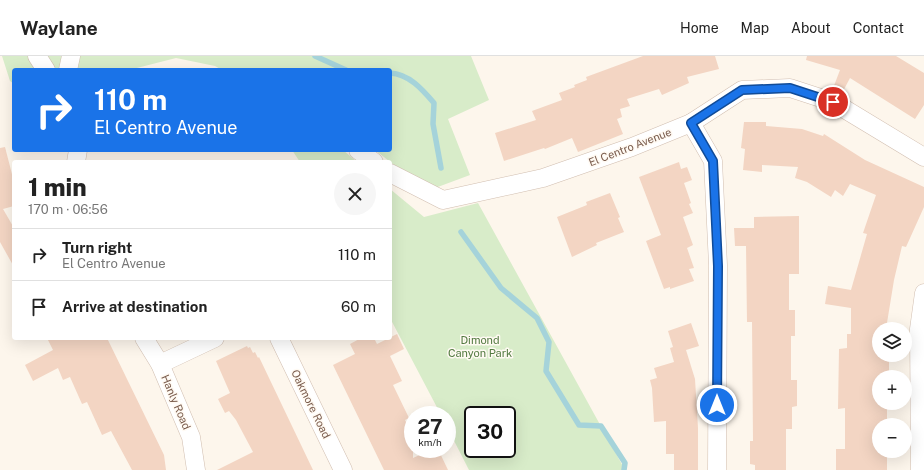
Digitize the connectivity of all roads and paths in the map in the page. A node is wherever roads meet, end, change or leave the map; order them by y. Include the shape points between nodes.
1 (37, 56) edge
2 (72, 56) edge
3 (45, 68) edge
4 (69, 68) edge
5 (691, 123) junction
6 (361, 152) edge
7 (924, 157) edge
8 (371, 160) edge
9 (392, 174) edge
10 (924, 293) edge
11 (145, 340) edge
12 (211, 340) edge
13 (280, 340) edge
14 (160, 364) junction
15 (196, 470) edge
16 (343, 470) edge
17 (717, 470) edge
18 (920, 470) edge

1 - 3 street
2 - 4 street
5 - 7 street, El Centro Avenue via 742,90 790,88 833,102
5 - 9 street, El Centro Avenue via 543,178 443,200
5 - 17 street via 713,161 718,266
6 - 8 street
10 - 18 street via 919,329
11 - 14 street, Hanly Road
12 - 14 street
13 - 16 street, Oakmore Road
14 - 15 street, Hanly Road via 191,437

